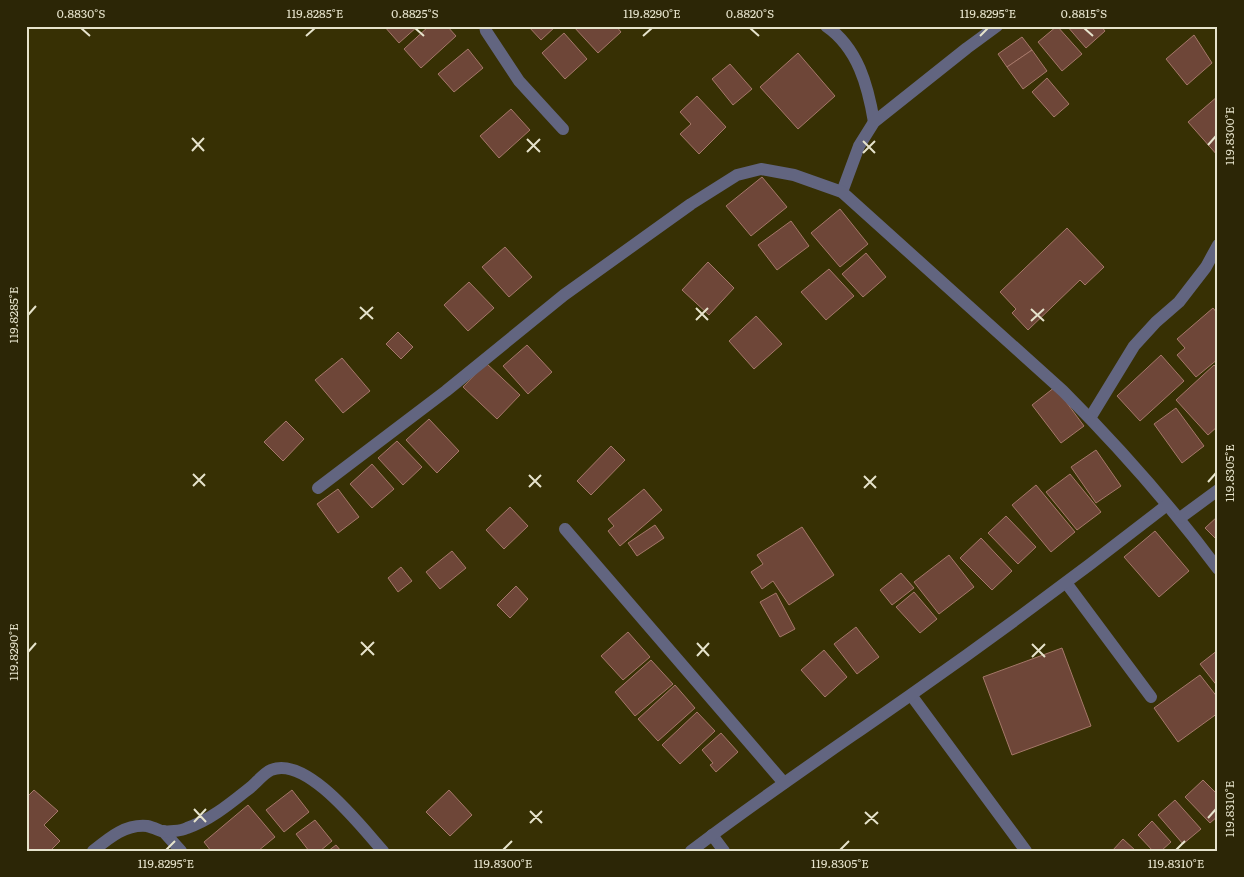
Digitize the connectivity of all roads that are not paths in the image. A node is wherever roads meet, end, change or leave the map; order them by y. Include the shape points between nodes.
1 (485, 26) edge
2 (826, 26) edge
3 (997, 26) edge
4 (874, 122) junction
5 (563, 129) dead end
6 (842, 192) junction
7 (1218, 244) edge
8 (1090, 418) junction
9 (318, 488) dead end
10 (1218, 490) edge
11 (1167, 505) junction
12 (1180, 518) junction
13 (565, 529) dead end
14 (1218, 569) edge
15 (1066, 584) junction
16 (910, 695) junction
17 (1151, 697) dead end
18 (784, 783) junction
19 (163, 831) junction
20 (712, 835) junction
21 (93, 851) edge
22 (181, 851) edge
23 (383, 851) edge
24 (691, 851) edge
25 (724, 851) edge
26 (1026, 851) edge

1 - 5 street via 519,81
2 - 4 street via 851,51 870,96
3 - 4 street
4 - 6 street via 859,146
6 - 8 street
6 - 9 street via 794,175 761,169 737,176 564,295 446,391
7 - 8 street via 1206,267 1179,302 1134,346
8 - 11 street
10 - 12 street
11 - 12 street
11 - 15 street
12 - 14 street
13 - 18 street
15 - 16 street
15 - 17 street
16 - 18 street
16 - 26 street
18 - 20 street
19 - 21 street via 149,826 130,828 112,836
19 - 22 street
19 - 23 street via 186,829 204,821 272,770 290,768 304,774 332,795
20 - 24 street
20 - 25 street

